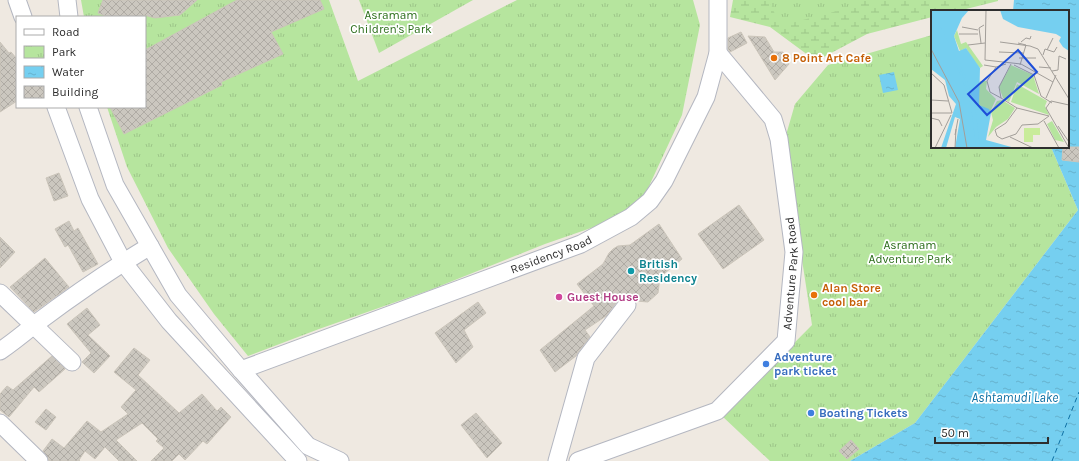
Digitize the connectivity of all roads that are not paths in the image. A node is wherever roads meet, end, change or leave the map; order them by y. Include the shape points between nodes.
1 (17, 0) edge
2 (67, 0) edge
3 (718, 0) edge
4 (23, 16) edge
5 (70, 16) edge
6 (718, 54) junction
7 (56, 108) edge
8 (88, 108) edge
9 (150, 246) junction
10 (123, 262) junction
11 (0, 293) edge
12 (627, 305) dead end
13 (34, 326) junction
14 (0, 351) edge
15 (72, 362) dead end
16 (241, 370) junction
17 (0, 423) edge
18 (39, 461) edge
19 (298, 461) edge
20 (340, 461) edge
21 (557, 461) edge
22 (578, 461) edge

1 - 4 street
2 - 5 street
3 - 6 street, Residency Road
6 - 16 street, Residency Road via 706,96 664,181 650,201 631,217 581,244
6 - 22 street, Adventure Park Road via 773,119 779,139 794,252 786,341 717,411
7 - 10 street via 90,199
8 - 9 street via 115,185
9 - 10 street
9 - 16 street via 178,295
10 - 13 street
10 - 19 street via 169,321
11 - 13 street
12 - 21 street via 586,358
13 - 14 street
13 - 15 street
16 - 20 street via 308,446
17 - 18 street

